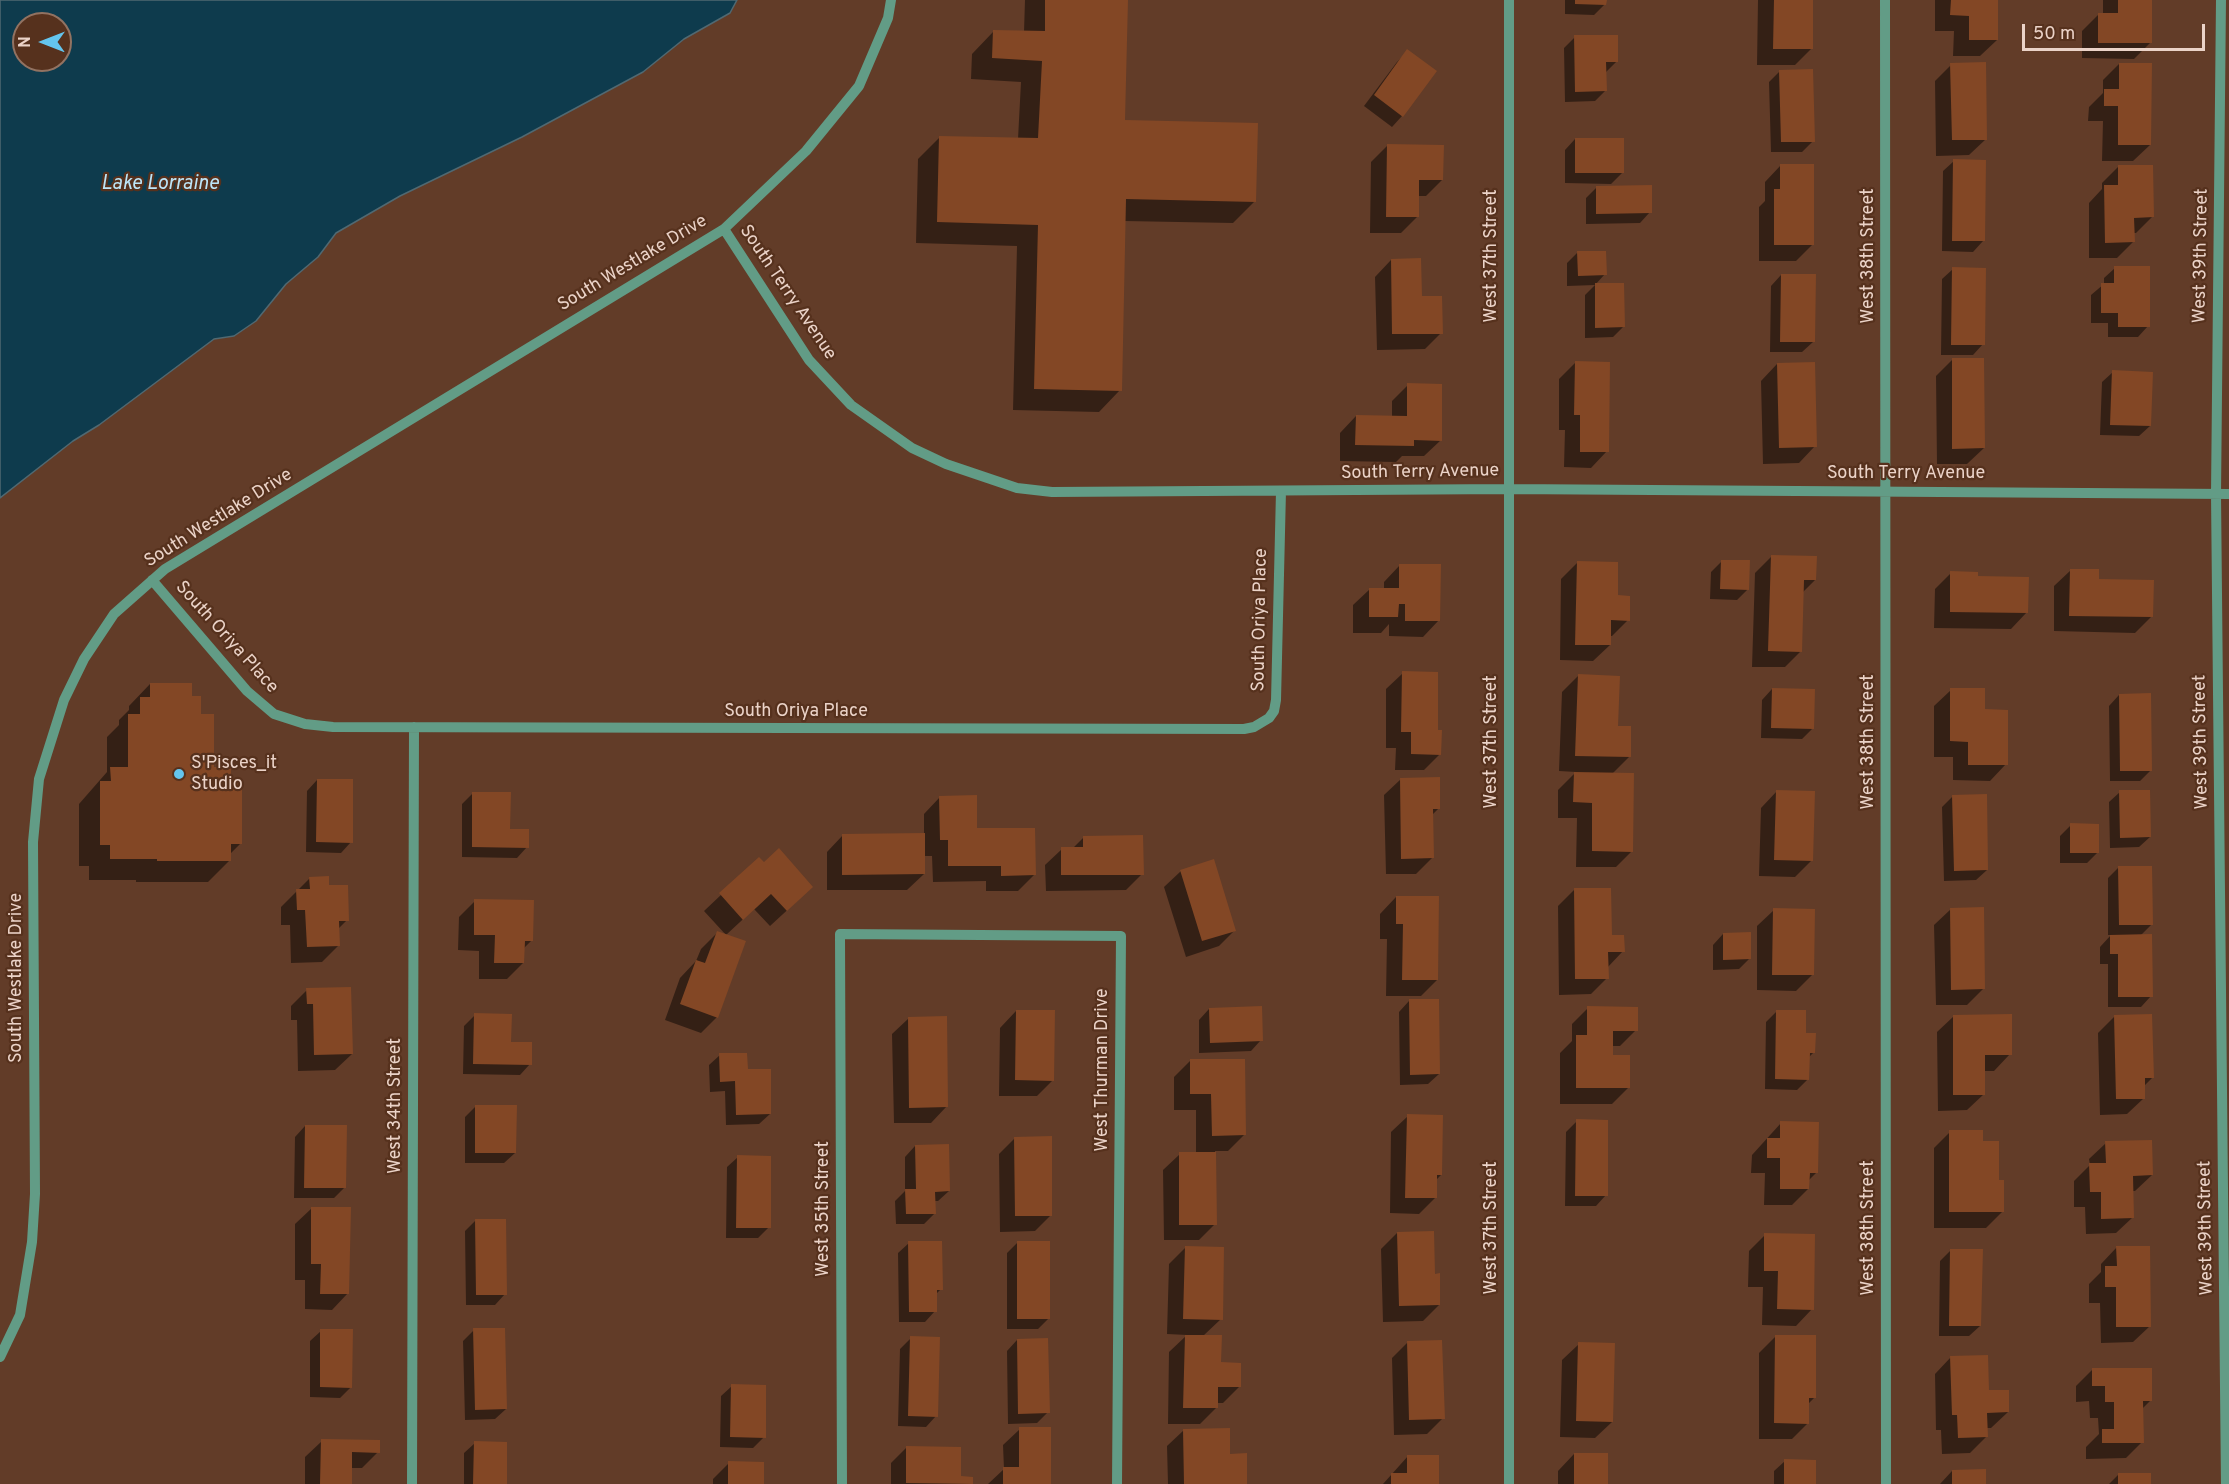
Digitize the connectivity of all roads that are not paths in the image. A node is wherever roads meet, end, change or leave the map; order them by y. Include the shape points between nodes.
1 (891, 0) edge
2 (1509, 0) edge
3 (1885, 0) edge
4 (2221, 0) edge
5 (724, 229) junction
6 (1508, 489) junction
7 (1885, 490) junction
8 (1281, 491) junction
9 (2216, 494) junction
10 (2229, 494) edge
11 (152, 580) junction
12 (414, 727) junction
13 (840, 934) joint
14 (0, 1357) edge
15 (412, 1484) edge
16 (842, 1484) edge
17 (1117, 1484) edge
18 (1509, 1484) edge
19 (1886, 1484) edge
20 (2226, 1484) edge

1 - 5 street, South Westlake Drive via 888,18 859,87 806,151
2 - 6 street, West 37th Street
3 - 7 street, West 38th Street
4 - 9 street, West 39th Street
5 - 8 street, South Terry Avenue via 809,360 851,405 946,464 1017,488 1052,492
5 - 11 street, South Westlake Drive
6 - 7 street, South Terry Avenue
6 - 8 street, South Terry Avenue
6 - 18 street, West 37th Street
7 - 9 street, South Terry Avenue
7 - 19 street, West 38th Street
8 - 12 street, South Oriya Place via 1276,700 1269,718 1254,727
9 - 10 street, South Terry Avenue
9 - 20 street, West 39th Street
11 - 12 street, South Oriya Place via 247,691 274,714 305,724 333,727
11 - 14 street, South Westlake Drive via 114,614 84,659 64,700 39,779 33,842 32,1242 20,1315
12 - 15 street, West 34th Street
13 - 16 street, West 35th Street
13 - 17 street, West Thurman Drive via 1120,936

